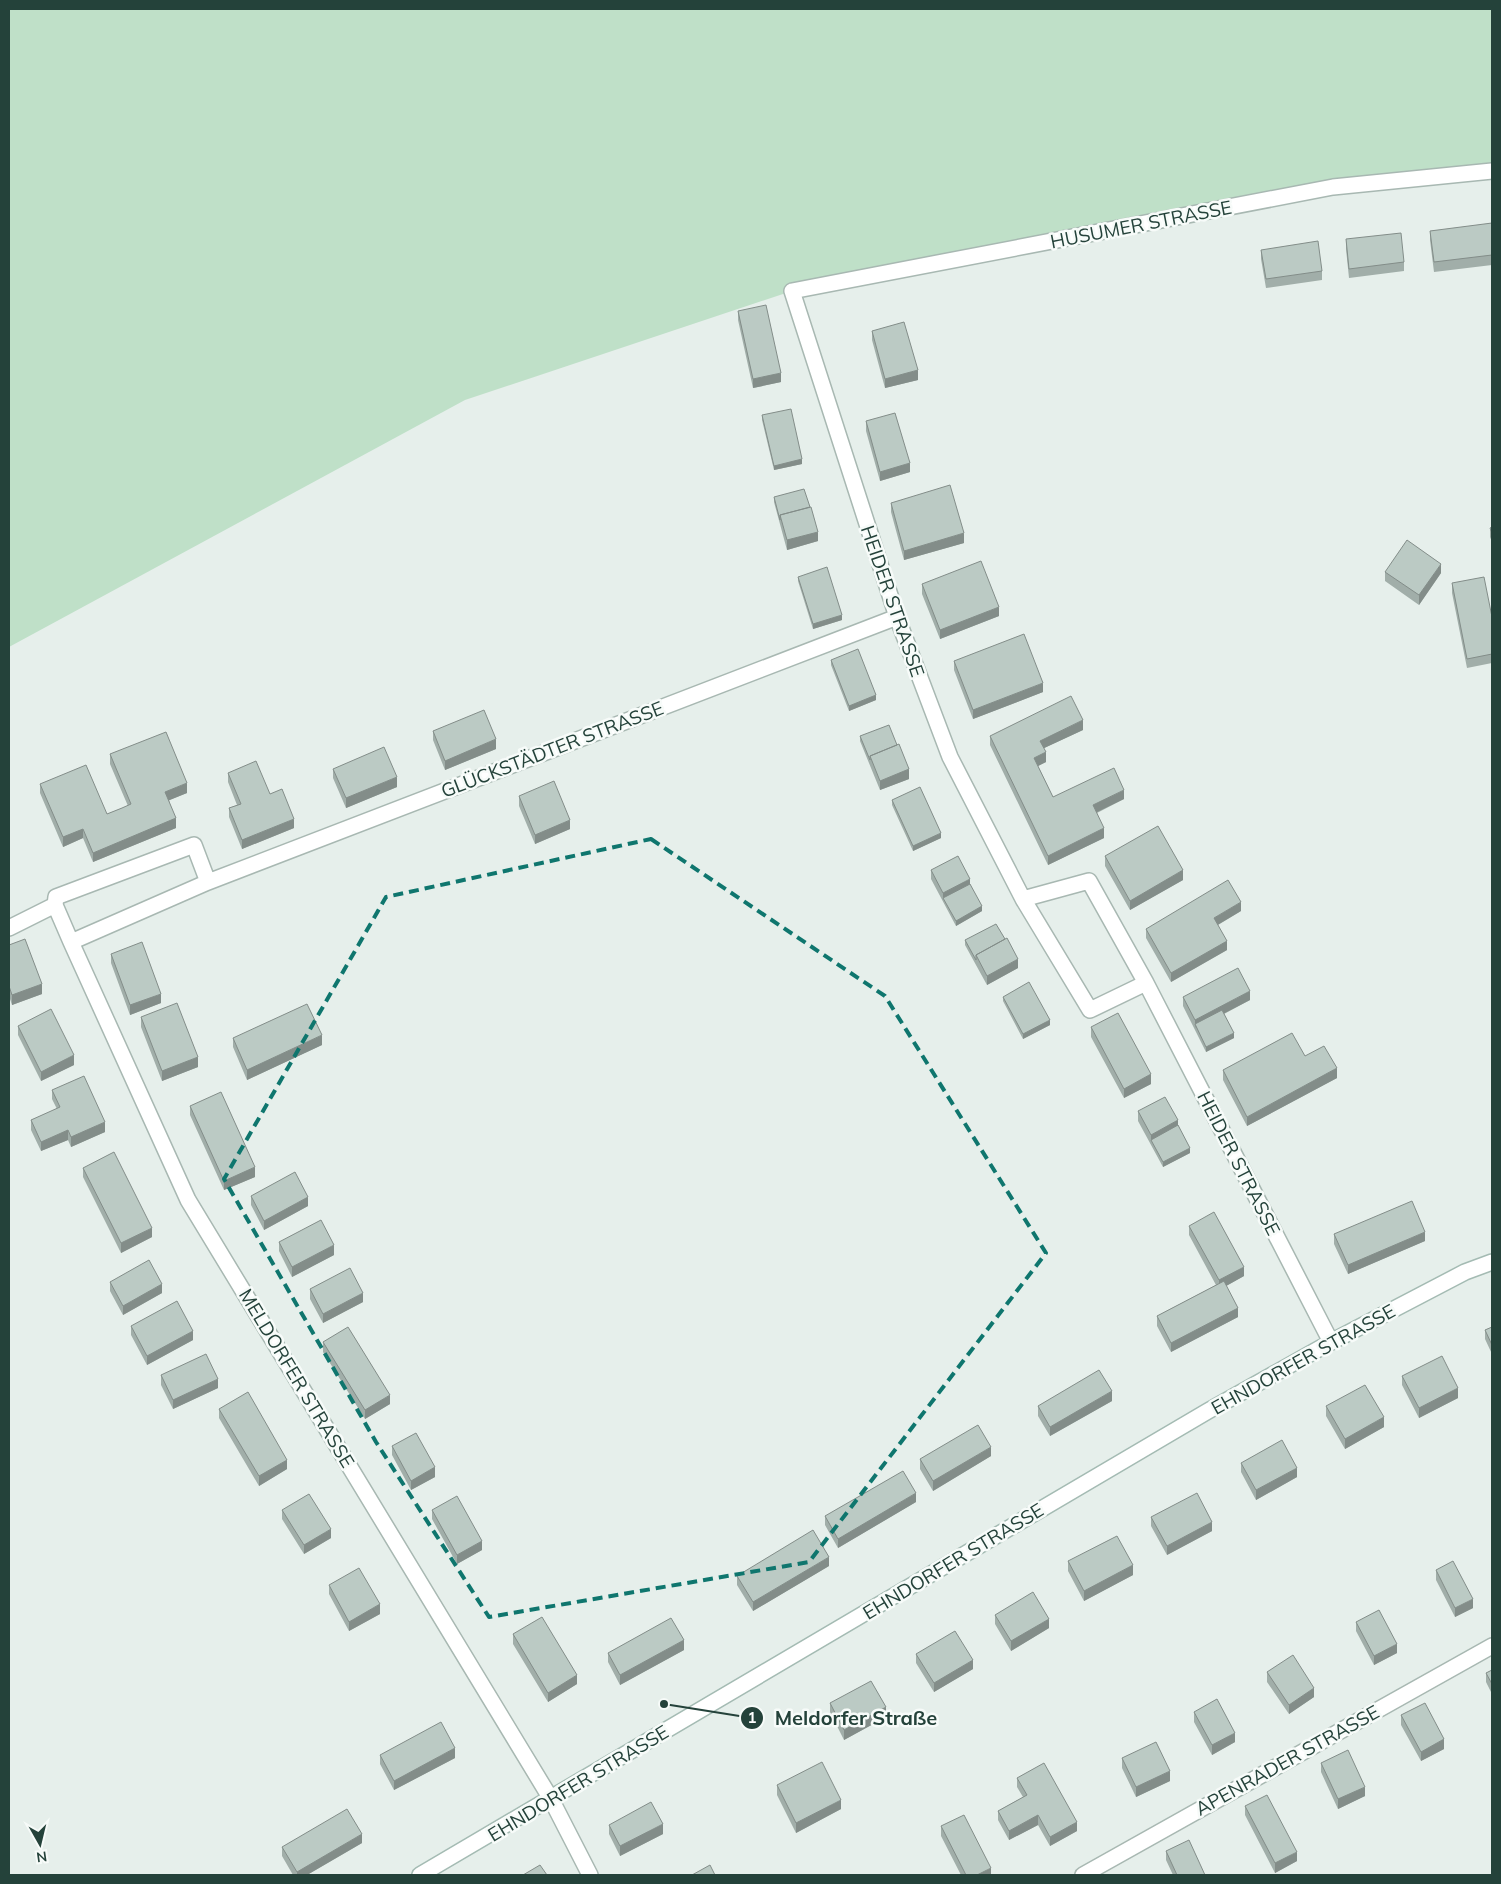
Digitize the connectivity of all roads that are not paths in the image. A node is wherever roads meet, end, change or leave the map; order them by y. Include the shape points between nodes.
1 (1492, 171) edge
2 (792, 291) joint
3 (897, 617) junction
4 (208, 882) junction
5 (1023, 899) junction
6 (55, 905) junction
7 (9, 928) edge
8 (71, 942) junction
9 (1146, 984) junction
10 (1492, 1262) edge
11 (1331, 1342) junction
12 (1492, 1646) edge
13 (551, 1799) junction
14 (420, 1875) edge
15 (590, 1875) edge
16 (1083, 1875) edge

1 - 2 street, HUSUMER STRASSE via 1333,187
2 - 3 street, HEIDER STRASSE
3 - 4 street, GLÜCKSTÄDTER STRASSE
3 - 5 street, HEIDER STRASSE via 950,757
4 - 6 street via 194,845 56,897
4 - 8 street, GLÜCKSTÄDTER STRASSE
5 - 9 street, HEIDER STRASSE via 1089,881
5 - 9 street, HEIDER STRASSE via 1090,1010
6 - 7 street
6 - 8 street
8 - 13 street, MELDORFER STRASSE via 188,1200
9 - 11 street, HEIDER STRASSE
10 - 11 street, EHNDORFER STRASSE via 1465,1272
11 - 13 street, EHNDORFER STRASSE via 1208,1411
12 - 16 street, APENRADER STRASSE
13 - 14 street, EHNDORFER STRASSE
13 - 15 street, MELDORFER STRASSE

